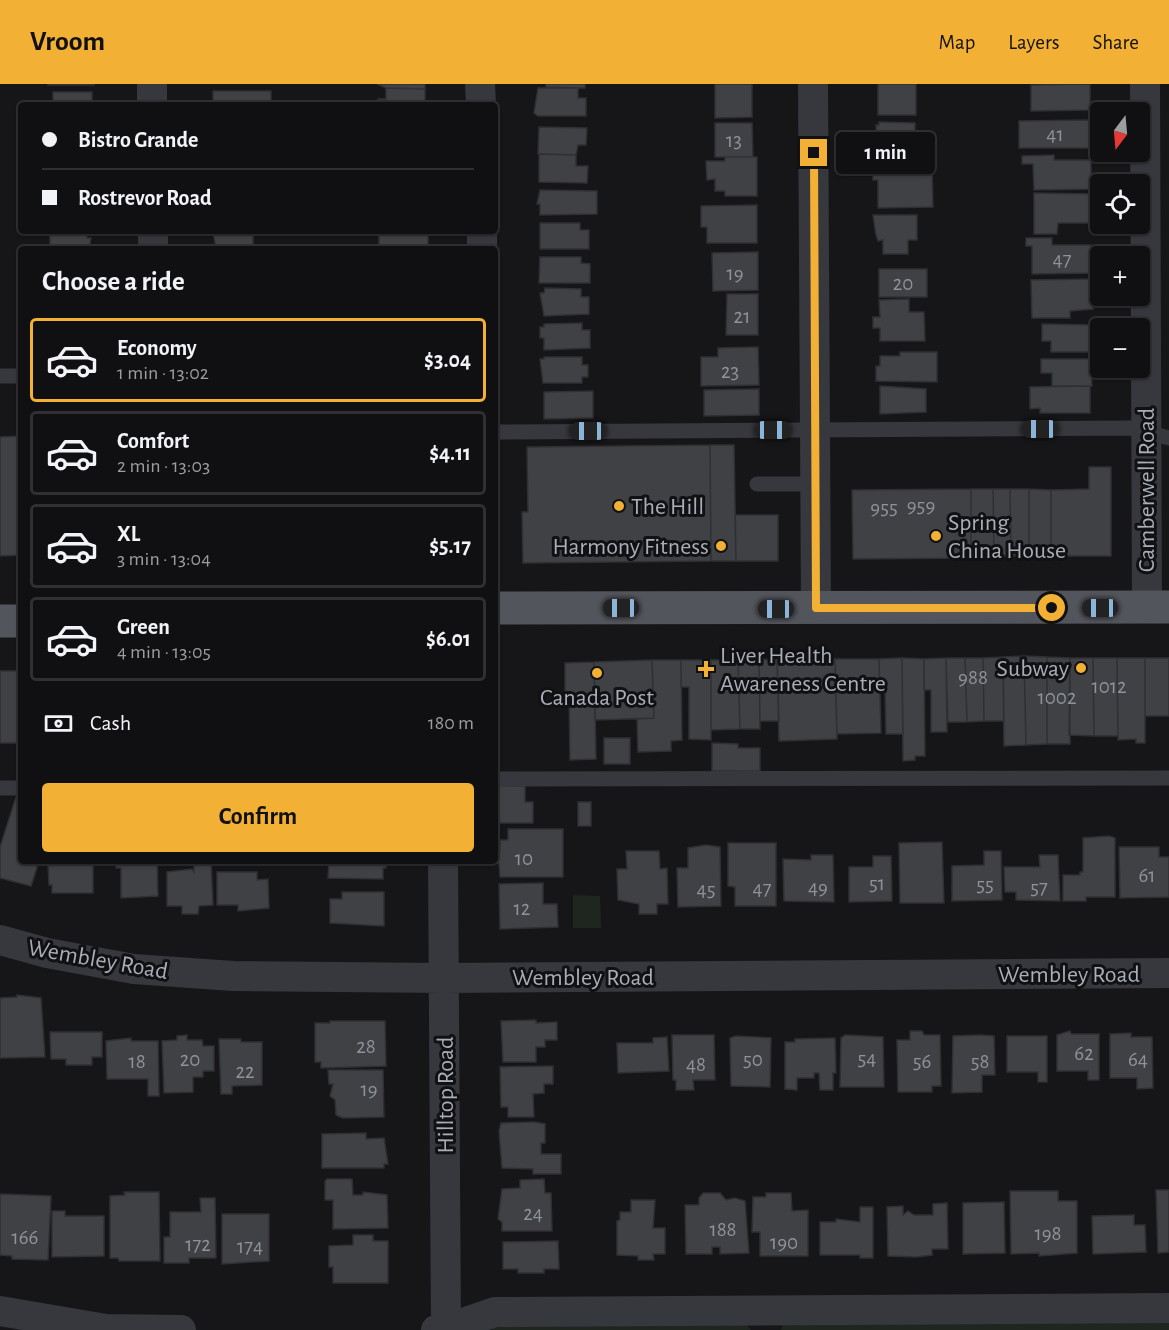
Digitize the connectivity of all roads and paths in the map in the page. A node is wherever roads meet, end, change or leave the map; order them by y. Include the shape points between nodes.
1 (152, 84) edge
2 (480, 84) edge
3 (813, 84) edge
4 (1145, 84) edge
5 (152, 102) edge
6 (481, 102) edge
7 (0, 375) edge
8 (18, 376) edge
9 (815, 430) junction
10 (498, 432) edge
11 (1158, 436) edge
12 (757, 484) dead end
13 (815, 484) junction
14 (498, 608) edge
15 (816, 608) junction
16 (1158, 608) edge
17 (0, 621) edge
18 (18, 621) edge
19 (1169, 778) edge
20 (498, 779) edge
21 (0, 788) edge
22 (18, 788) edge
23 (443, 864) edge
24 (0, 940) edge
25 (1169, 973) edge
26 (444, 978) junction
27 (1169, 1308) edge
28 (0, 1311) edge
29 (767, 1321) edge
30 (181, 1330) edge
31 (444, 1330) edge

1 - 5 street
2 - 6 street
3 - 9 street
4 - 11 street, Camberwell Road
7 - 8 lane
9 - 10 lane
9 - 11 lane via 1130,428
9 - 13 street
11 - 16 street, Camberwell Road
12 - 13 lane
13 - 15 street
14 - 15 main road
15 - 16 main road
17 - 18 main road
19 - 20 lane
21 - 22 lane
23 - 26 street, Hilltop Road
24 - 26 street, Wembley Road via 47,953 179,974
25 - 26 street, Wembley Road
26 - 31 street, Hilltop Road
27 - 29 street
28 - 30 street via 106,1329
29 - 31 street via 495,1312

